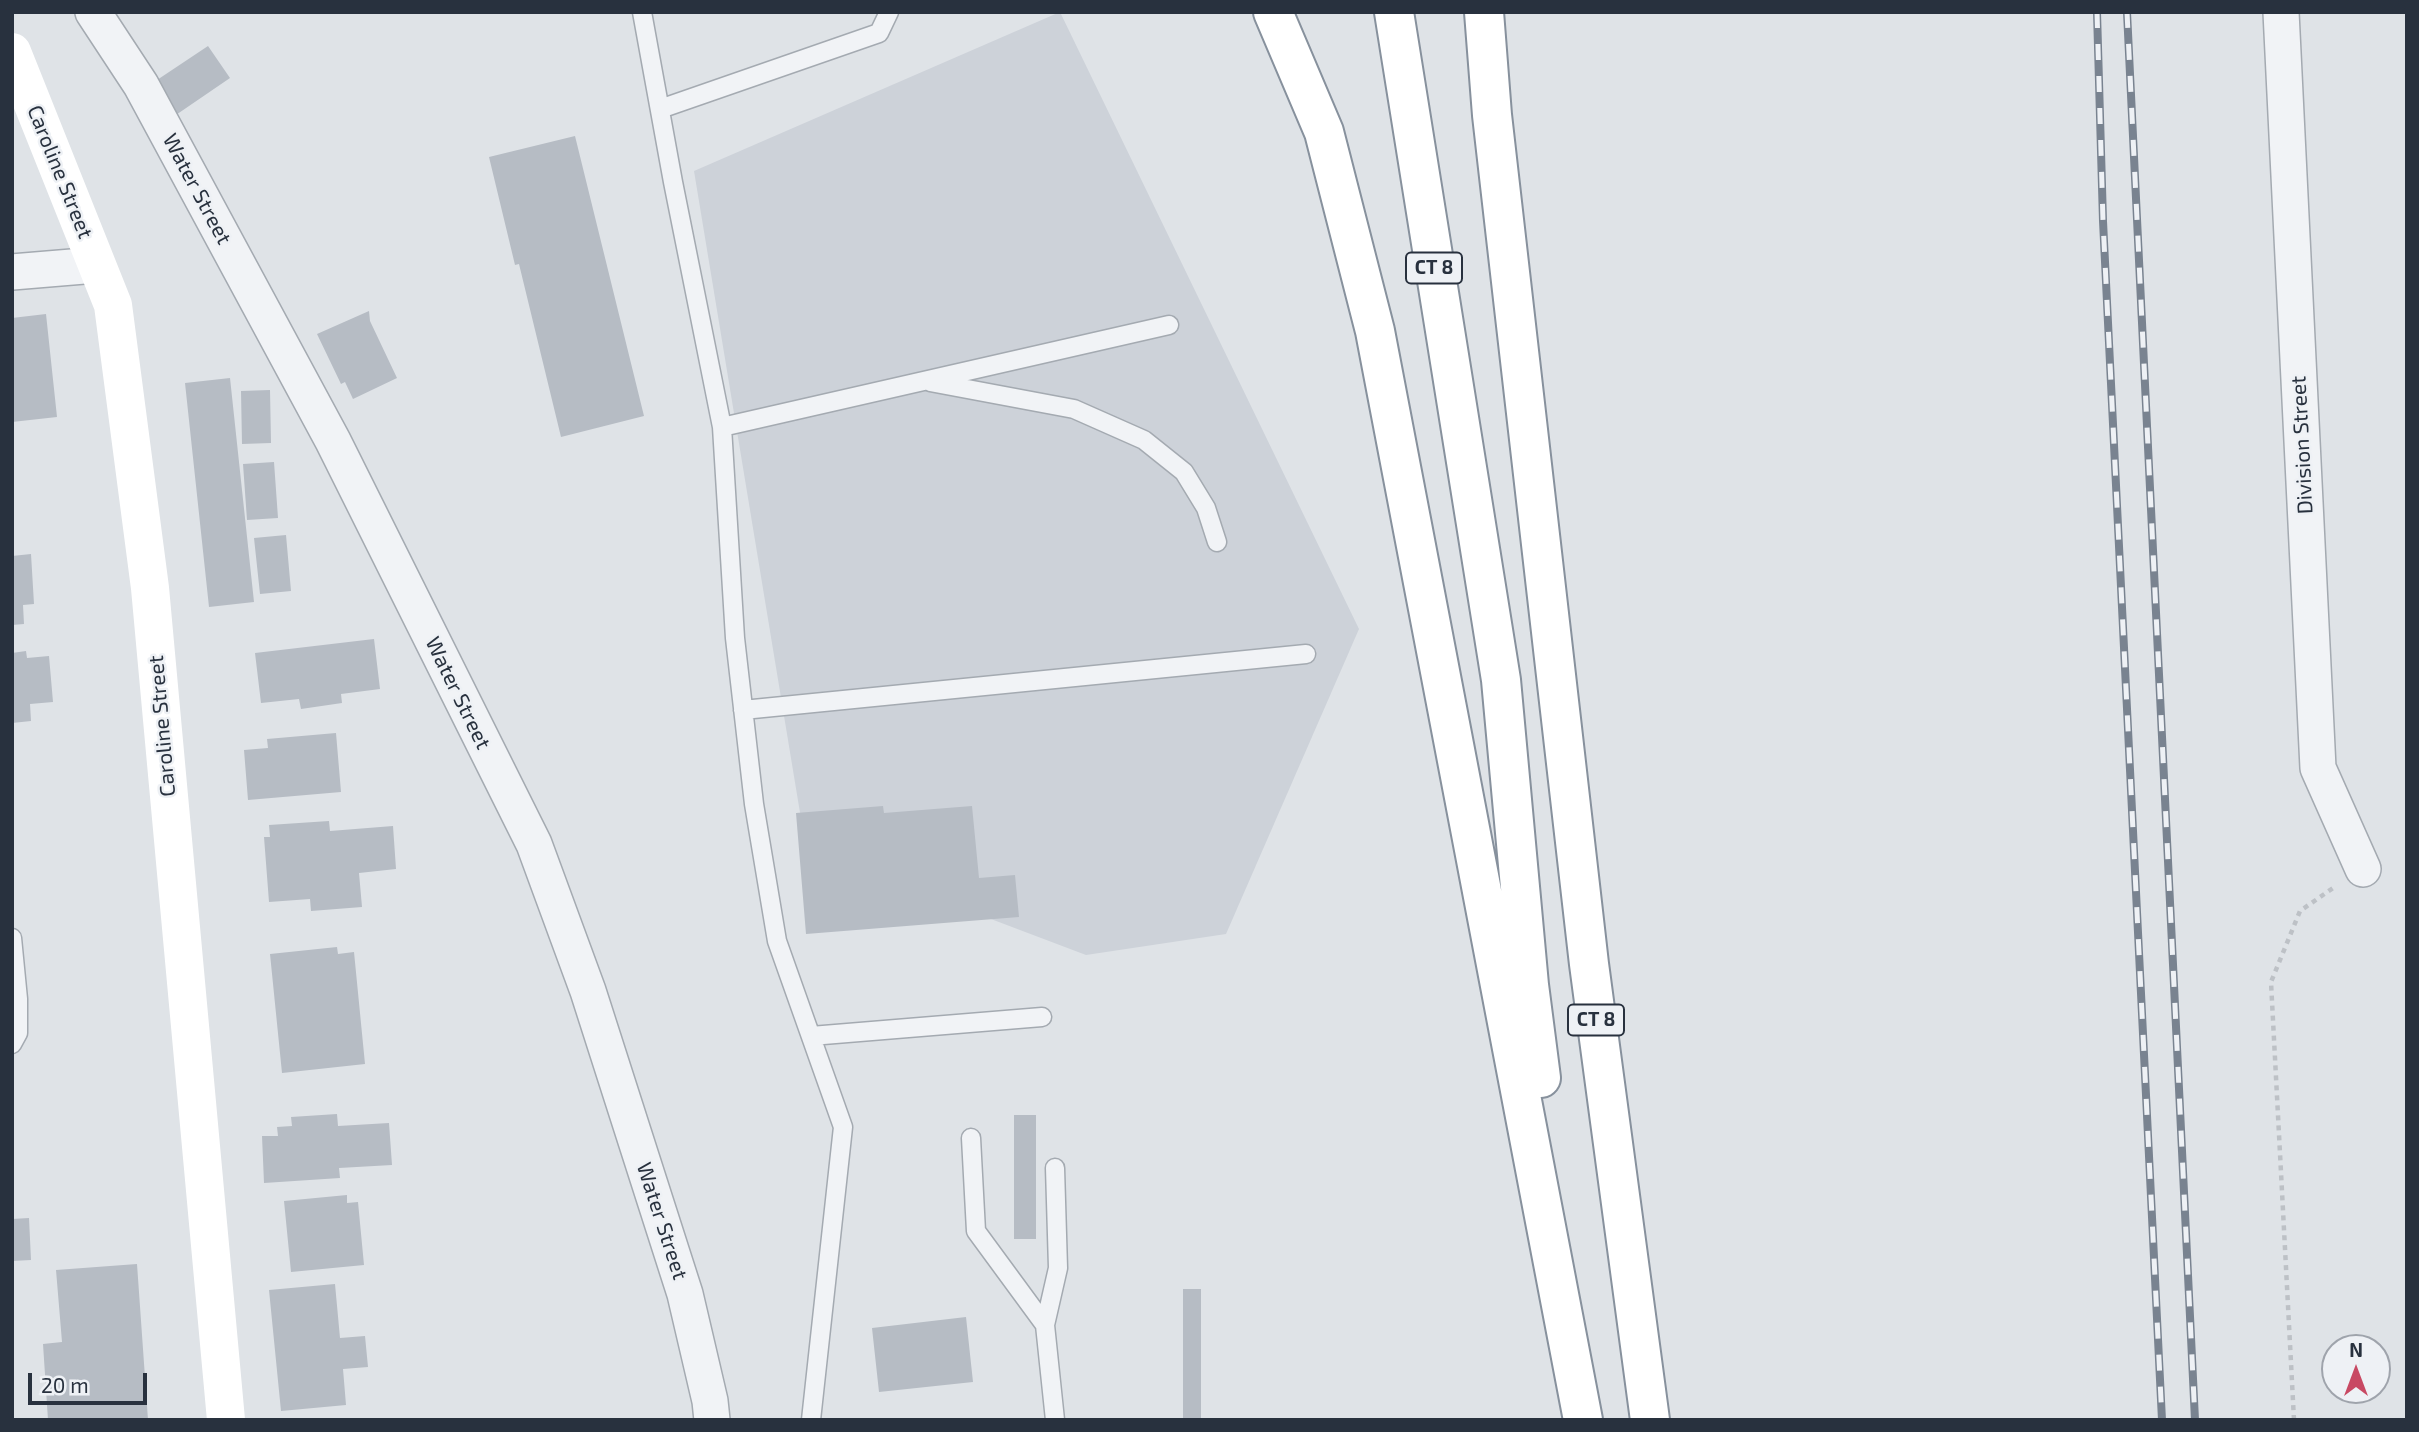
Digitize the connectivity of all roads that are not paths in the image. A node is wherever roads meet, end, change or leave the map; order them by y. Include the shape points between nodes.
1 (93, 12) edge
2 (642, 12) edge
3 (889, 12) edge
4 (1273, 12) edge
5 (1394, 12) edge
6 (1474, 12) edge
7 (1484, 12) edge
8 (2281, 12) edge
9 (12, 52) edge
10 (660, 109) junction
11 (1492, 115) junction
12 (96, 265) junction
13 (12, 272) edge
14 (1169, 325) dead end
15 (923, 381) junction
16 (722, 427) junction
17 (1217, 542) dead end
18 (1306, 654) dead end
19 (743, 710) junction
20 (2363, 869) road end
21 (12, 938) edge
22 (1042, 1017) dead end
23 (811, 1036) junction
24 (12, 1044) edge
25 (971, 1138) dead end
26 (1055, 1168) dead end
27 (1045, 1325) junction
28 (1650, 1414) edge
29 (226, 1420) edge
30 (712, 1420) edge
31 (811, 1420) edge
32 (1055, 1420) edge
33 (1584, 1420) edge

1 - 30 street, Water Street via 141,85 333,441 534,844 588,991 685,1294
2 - 10 lane
3 - 10 lane via 879,33
4 - 33 main road via 1327,146 1374,331
5 - 33 main road, CT 8 via 1501,680 1529,985
6 - 11 main road, CT 8
7 - 11 main road
8 - 20 street, Division Street via 2318,768
9 - 12 main road, Caroline Street
10 - 16 lane
11 - 28 main road, CT 8 via 1589,964
12 - 13 street
12 - 29 main road, Caroline Street via 113,305 150,588
14 - 15 lane
15 - 16 lane
15 - 17 lane via 1074,409 1144,440 1184,472 1206,508
16 - 19 lane
18 - 19 lane
19 - 23 lane via 778,942
21 - 24 lane via 18,1033
22 - 23 lane
23 - 31 lane via 843,1127
25 - 27 lane via 976,1231
26 - 27 lane via 1058,1268
27 - 32 lane

